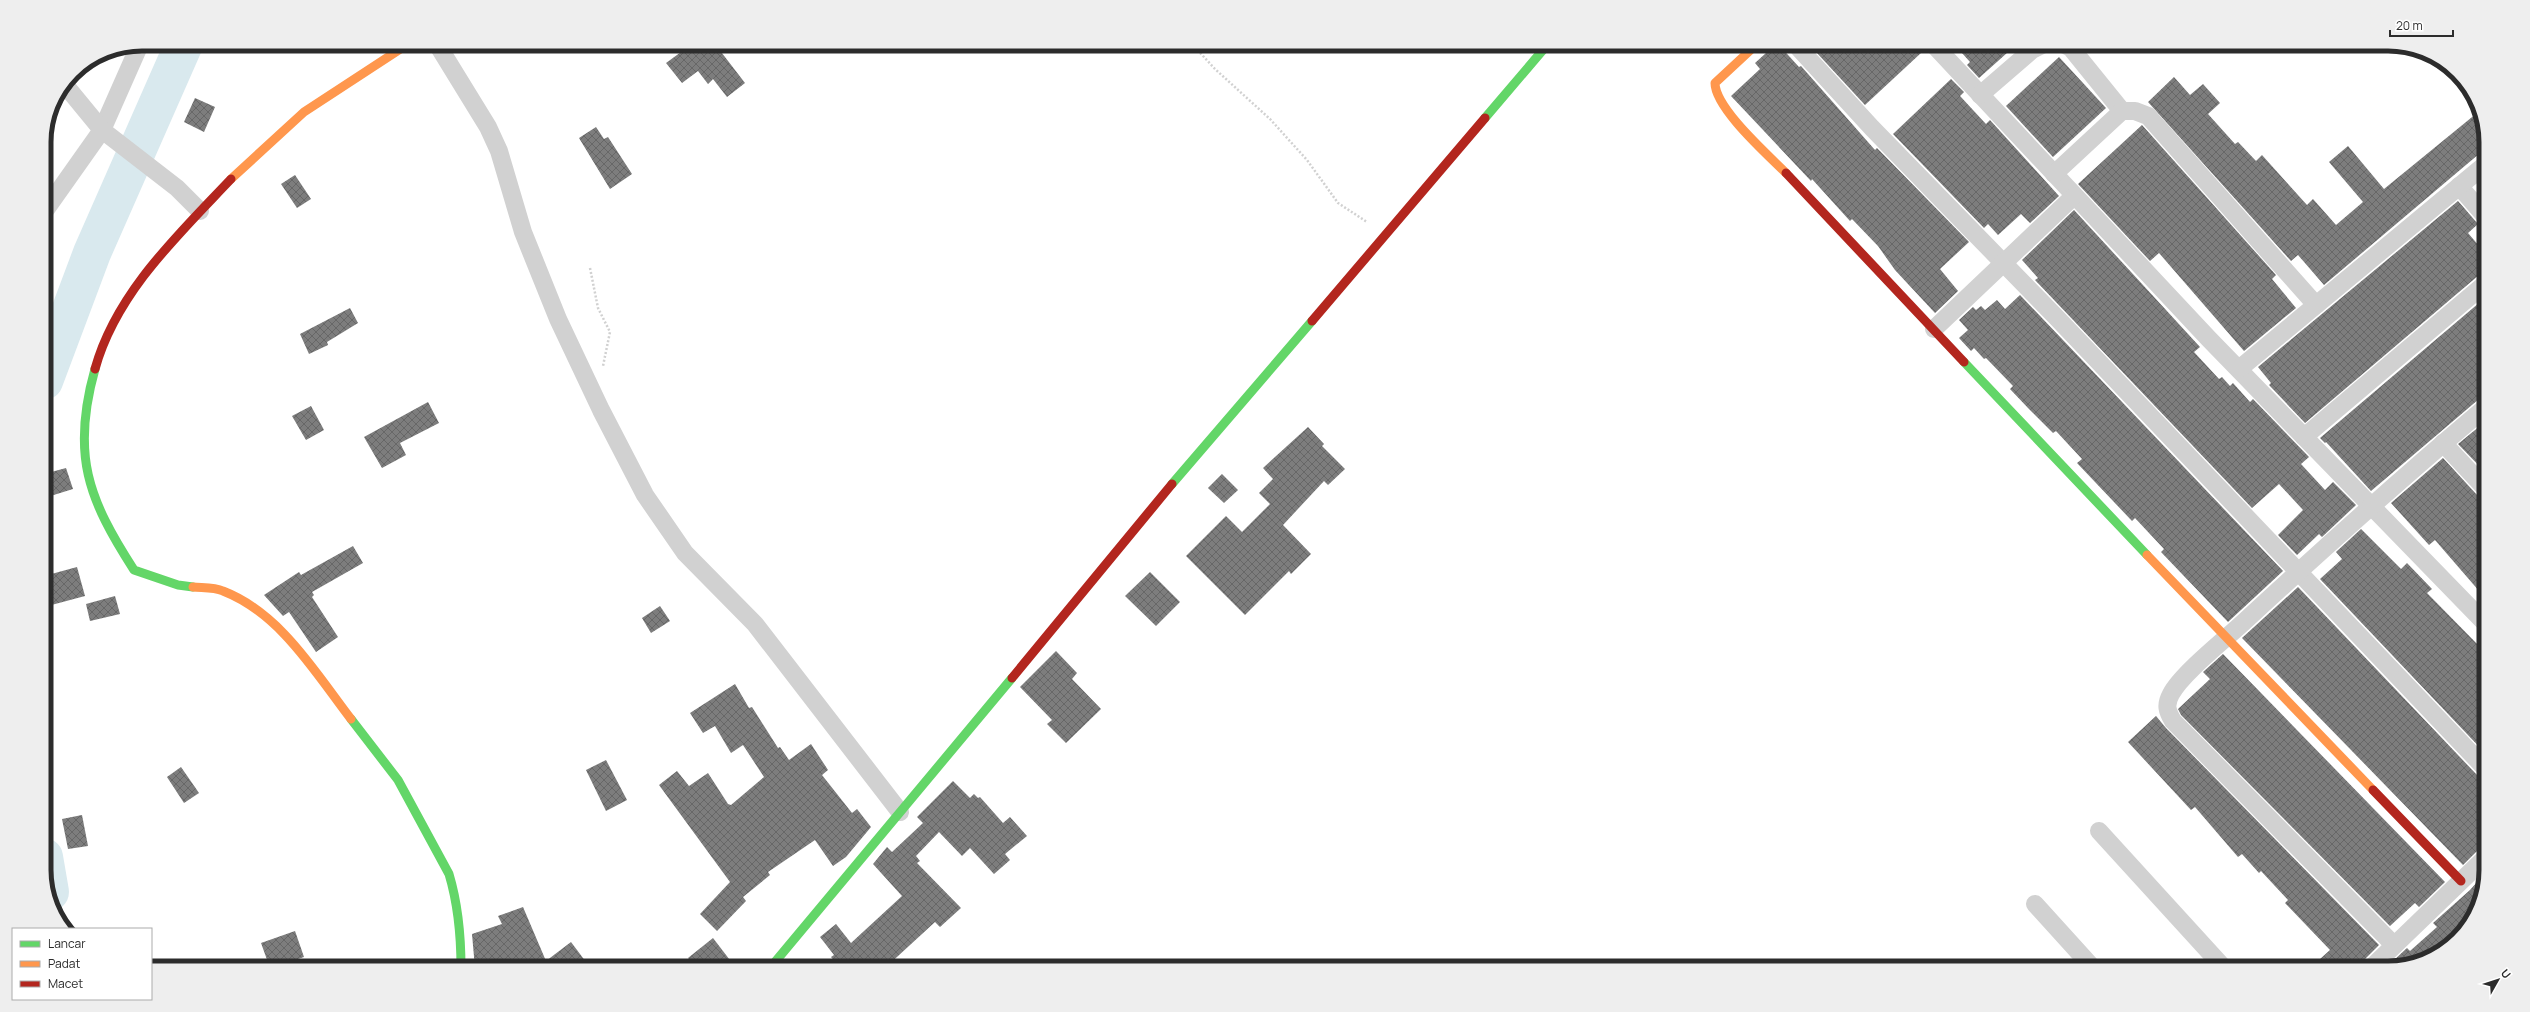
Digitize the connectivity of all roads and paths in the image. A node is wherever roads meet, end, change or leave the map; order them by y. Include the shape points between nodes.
1 (137, 51) edge
2 (397, 51) edge
3 (441, 51) edge
4 (1198, 51) edge
5 (1542, 51) edge
6 (1750, 51) edge
7 (1801, 51) edge
8 (1939, 51) edge
9 (2031, 51) edge
10 (2073, 51) edge
11 (68, 89) edge
12 (1980, 95) junction
13 (2122, 111) junction
14 (102, 130) junction
15 (2479, 170) edge
16 (2054, 174) junction
17 (2459, 186) junction
18 (2074, 196) junction
19 (51, 202) edge
20 (2479, 209) edge
21 (200, 211) junction
22 (1384, 237) junction
23 (2003, 262) junction
24 (590, 268) dead end
25 (2479, 289) edge
26 (2316, 305) junction
27 (1934, 329) junction
28 (603, 367) dead end
29 (2238, 369) junction
30 (2479, 413) edge
31 (2304, 437) junction
32 (2444, 443) junction
33 (2479, 481) edge
34 (2371, 505) junction
35 (2298, 572) junction
36 (2479, 617) edge
37 (2226, 639) junction
38 (2479, 763) edge
39 (900, 812) junction
40 (2099, 831) dead end
41 (2479, 864) edge
42 (2461, 881) junction
43 (2035, 904) dead end
44 (2394, 946) junction
45 (460, 961) edge
46 (776, 961) edge
47 (2087, 961) edge
48 (2218, 961) edge
49 (2378, 961) edge

1 - 14 street
2 - 21 street via 321,99 275,137
3 - 39 street via 488,127 500,156 522,232 558,319 645,495 685,552 755,624
4 - 22 path via 1270,119 1307,160 1338,202
5 - 22 street
6 - 27 street via 1715,84 1719,101
7 - 23 street via 1872,128
8 - 12 street
9 - 12 street
10 - 13 street
11 - 14 street
12 - 16 street
13 - 16 street
13 - 26 street via 2135,111 2148,116
14 - 19 street
14 - 21 street via 178,188
15 - 17 street
16 - 18 street
17 - 20 street
17 - 26 street
18 - 23 street
18 - 29 street
21 - 45 street via 144,276 109,330 93,371 85,423 87,472 92,495 134,570 178,585 222,590 261,612 296,647 398,780 449,874 457,914
22 - 39 street via 1181,474
23 - 27 street
23 - 35 street
24 - 28 path via 598,308 610,332
25 - 31 street
26 - 29 street
27 - 37 street
29 - 31 street
30 - 32 street
31 - 34 street
32 - 33 street
32 - 34 street
34 - 35 street
34 - 36 street
35 - 37 street
35 - 38 street
37 - 42 street
37 - 44 street via 2176,686 2168,700 2167,712
39 - 46 street
40 - 48 street
41 - 42 street
42 - 44 street
43 - 47 street
44 - 49 street

